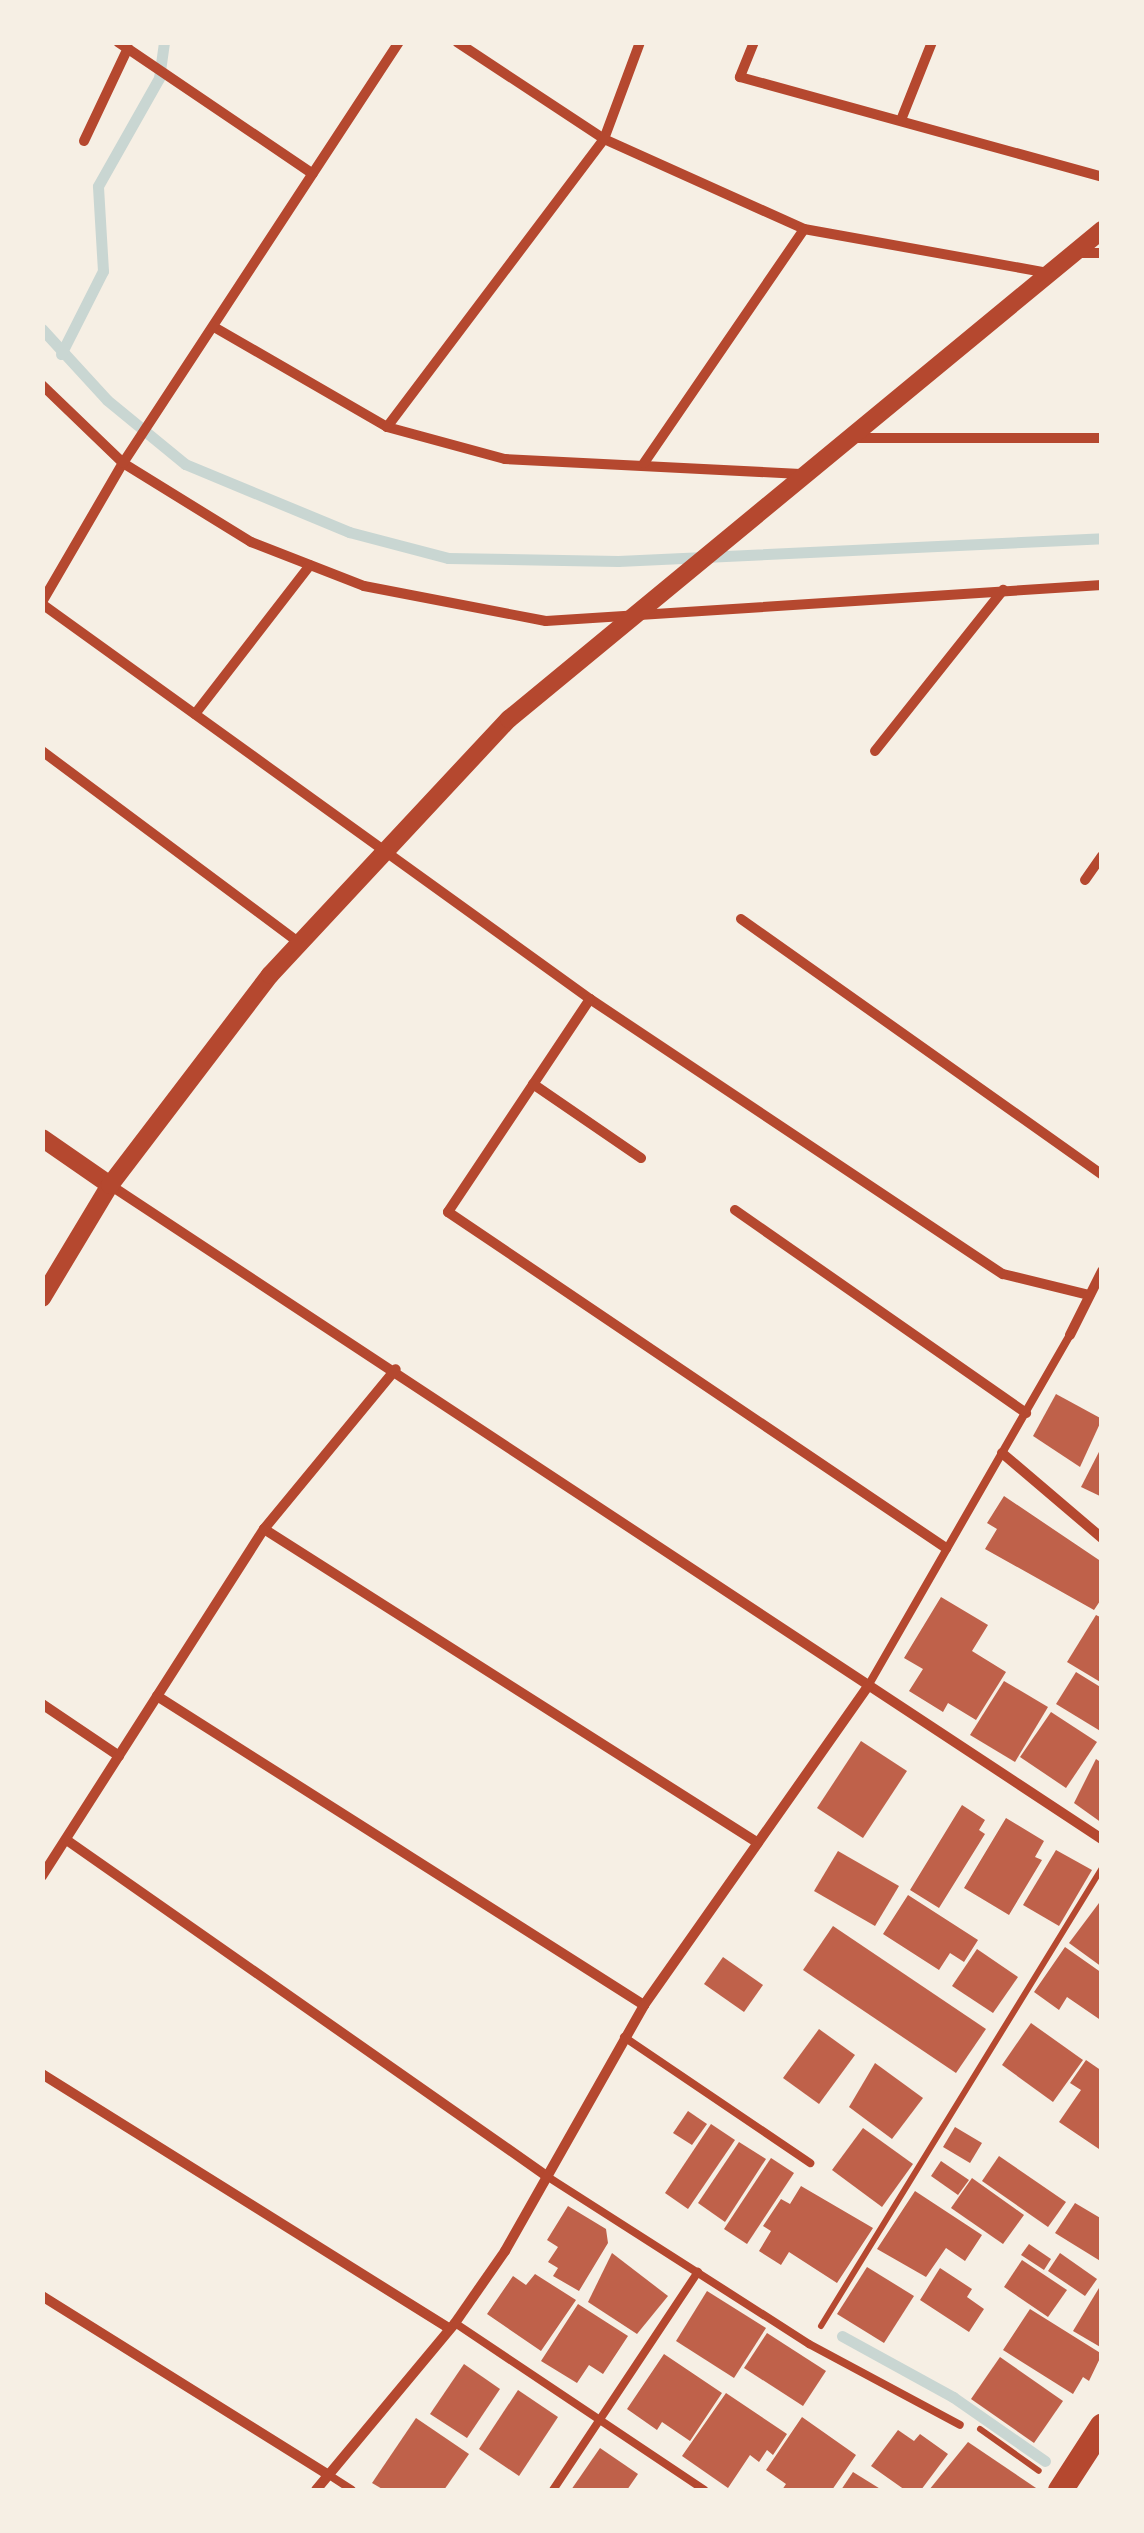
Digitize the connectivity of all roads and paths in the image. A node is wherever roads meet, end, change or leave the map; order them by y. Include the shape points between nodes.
1 (399, 42) edge
2 (457, 42) edge
3 (640, 42) edge
4 (754, 42) edge
5 (932, 42) edge
6 (123, 46) edge
7 (901, 120) junction
8 (604, 138) junction
9 (84, 141) dead end
10 (314, 174) junction
11 (1102, 178) edge
12 (804, 229) junction
13 (1102, 230) edge
14 (1074, 253) junction
15 (1102, 253) edge
16 (1050, 273) junction
17 (214, 327) junction
18 (42, 385) edge
19 (386, 427) junction
20 (846, 438) junction
21 (1102, 438) edge
22 (127, 458) junction
23 (644, 463) junction
24 (801, 474) junction
25 (310, 564) junction
26 (1102, 585) edge
27 (1003, 590) junction
28 (42, 603) edge
29 (630, 617) junction
30 (195, 714) junction
31 (42, 751) edge
32 (875, 751) dead end
33 (385, 852) junction
34 (1102, 856) edge
35 (1084, 880) dead end
36 (741, 919) dead end
37 (300, 943) junction
38 (590, 999) junction
39 (533, 1084) junction
40 (42, 1138) edge
41 (641, 1158) dead end
42 (1102, 1176) edge
43 (110, 1186) junction
44 (735, 1210) dead end
45 (1102, 1271) edge
46 (1089, 1295) junction
47 (42, 1298) edge
48 (1070, 1335) joint
49 (396, 1369) junction
50 (1026, 1414) junction
51 (1002, 1454) junction
52 (264, 1529) junction
53 (1102, 1538) edge
54 (946, 1548) junction
55 (868, 1686) junction
56 (157, 1696) junction
57 (42, 1704) edge
58 (119, 1756) junction
59 (1102, 1839) edge
60 (68, 1841) junction
61 (758, 1843) junction
62 (1102, 1868) edge
63 (42, 1876) edge
64 (644, 2005) junction
65 (624, 2038) junction
66 (42, 2074) edge
67 (810, 2162) dead end
68 (548, 2177) junction
69 (698, 2272) junction
70 (42, 2296) edge
71 (452, 2325) junction
72 (810, 2344) junction
73 (601, 2421) junction
74 (960, 2425) joint
75 (1102, 2425) edge
76 (328, 2475) junction
77 (316, 2490) edge
78 (352, 2490) edge
79 (553, 2490) edge
80 (704, 2490) edge
81 (1063, 2490) edge

1 - 10 street
2 - 8 street
3 - 8 street
4 - 7 street via 740,77
5 - 7 street
6 - 9 street
6 - 10 street
7 - 11 street
8 - 12 street
8 - 19 street
10 - 17 street
12 - 16 street
12 - 23 street
13 - 14 street
14 - 15 street
14 - 16 street
16 - 20 street
17 - 19 street
17 - 22 street
18 - 22 street
19 - 23 street via 504,459
20 - 21 street
20 - 24 street
22 - 25 street via 251,542
22 - 28 street
23 - 24 street
24 - 29 street
25 - 29 street via 364,586 546,621
25 - 30 street
26 - 27 street
27 - 29 street
27 - 32 street
28 - 30 street
29 - 33 street via 509,720
30 - 33 street
31 - 37 street
33 - 37 street
33 - 38 street
34 - 35 street
36 - 42 street
37 - 43 street
38 - 39 street
38 - 46 street via 1002,1274
39 - 41 street
39 - 54 street via 448,1212
40 - 43 street
43 - 47 street
43 - 49 street
44 - 50 street
45 - 46 street
46 - 48 street
48 - 50 lane
49 - 52 street
49 - 55 street
50 - 51 lane
51 - 53 street
51 - 54 lane
52 - 56 street
52 - 61 street
54 - 55 lane
55 - 59 street
55 - 61 street
56 - 58 street
56 - 64 street
57 - 58 street
58 - 60 street
60 - 63 street
60 - 68 street
61 - 64 street
62 - 72 path
64 - 65 street
65 - 67 lane
65 - 68 street
66 - 71 street
68 - 69 lane
68 - 71 street
69 - 72 lane
69 - 73 lane
70 - 76 street
71 - 73 lane
71 - 76 street
72 - 74 lane
73 - 79 lane
73 - 80 lane
74 - 81 path via 972,2424
75 - 81 main road
76 - 77 street
76 - 78 lane

